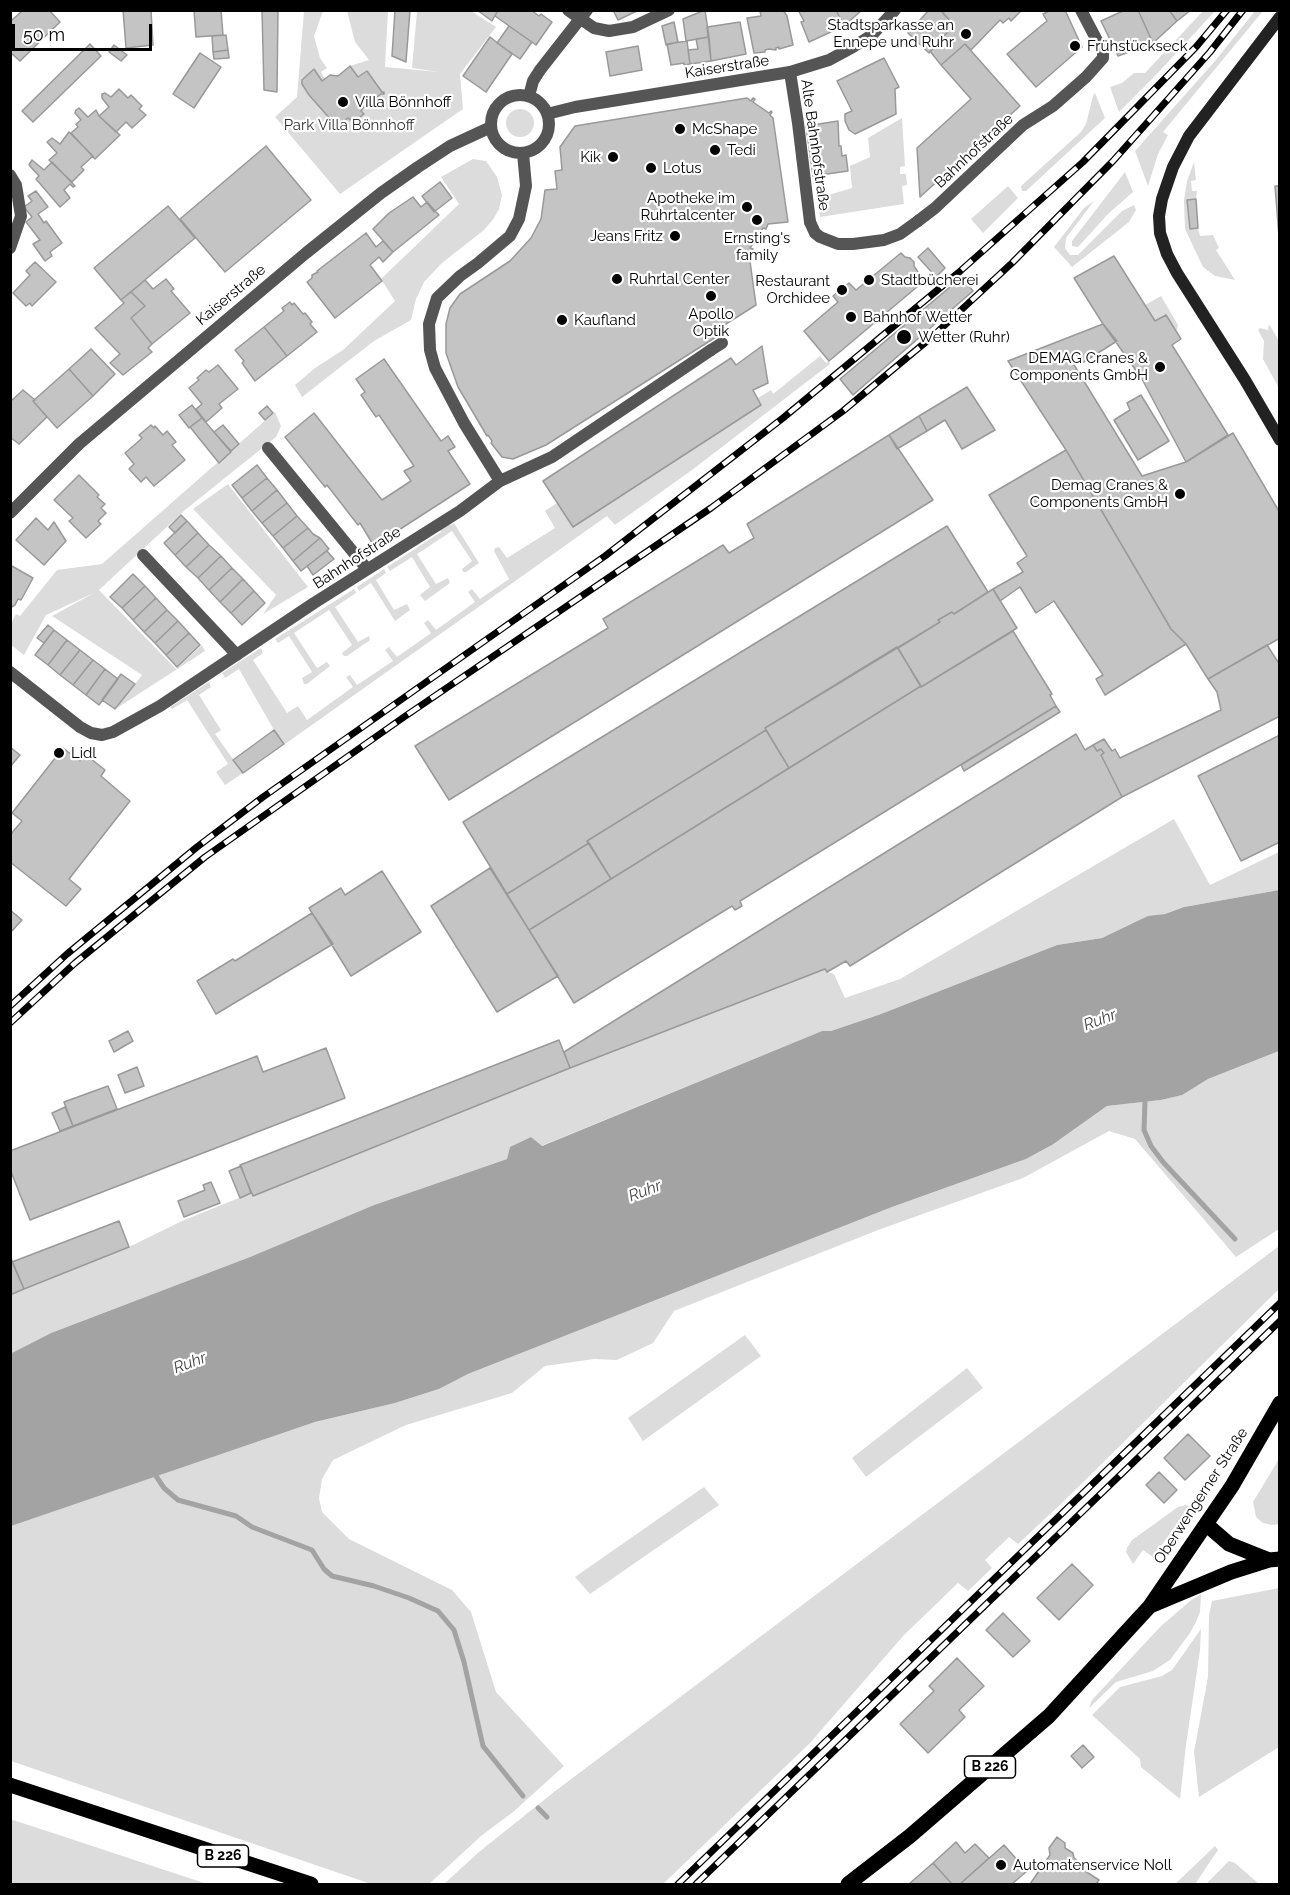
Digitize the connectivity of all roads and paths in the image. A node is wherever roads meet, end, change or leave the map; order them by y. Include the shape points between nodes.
1 (568, 10) edge
2 (669, 10) edge
3 (895, 10) edge
4 (1081, 10) edge
5 (583, 15) edge
6 (1280, 17) edge
7 (790, 72) junction
8 (529, 96) junction
9 (547, 114) junction
10 (491, 128) junction
11 (523, 153) junction
12 (10, 175) edge
13 (810, 222) joint
14 (10, 248) edge
15 (722, 343) dead end
16 (1280, 440) edge
17 (268, 448) dead end
18 (500, 482) junction
19 (10, 513) edge
20 (143, 555) dead end
21 (367, 569) junction
22 (237, 655) junction
23 (10, 672) edge
24 (1280, 1403) edge
25 (1207, 1525) junction
26 (1274, 1559) edge
27 (1150, 1606) junction
28 (10, 1785) edge
29 (311, 1884) edge
30 (849, 1884) edge

1 - 5 street
2 - 5 street via 619,31 594,28
3 - 7 street, Kaiserstraße via 872,35 853,47 829,60
4 - 13 street, Bahnhofstraße via 1103,58 1053,106 1023,125 935,208 900,234 853,244 838,244 820,237
5 - 8 street via 540,70
6 - 16 main road via 1189,136 1162,199 1160,233 1177,273
7 - 9 street, Kaiserstraße
7 - 13 street, Alte Bahnhofstraße
8 - 9 street
8 - 10 street via 506,99 493,115
9 - 11 street via 546,137 539,146
10 - 11 street via 500,145
10 - 19 street, Kaiserstraße via 450,146 418,167 306,253 79,444
11 - 18 street via 526,186 519,219 510,236 437,298 429,324 435,368 443,386
12 - 14 street via 16,185 21,216
15 - 18 street, Bahnhofstraße via 552,457
17 - 21 street
18 - 21 street, Bahnhofstraße
20 - 22 street
21 - 22 street, Bahnhofstraße
22 - 23 street, Bahnhofstraße via 160,706 102,735 80,727
24 - 25 main road, Oberwengerner Straße / B 226
25 - 26 main road via 1229,1544
25 - 27 main road, Oberwengerner Straße / B 226
26 - 27 main road
27 - 30 main road, B 226 via 1049,1716
28 - 29 main road, B 226

